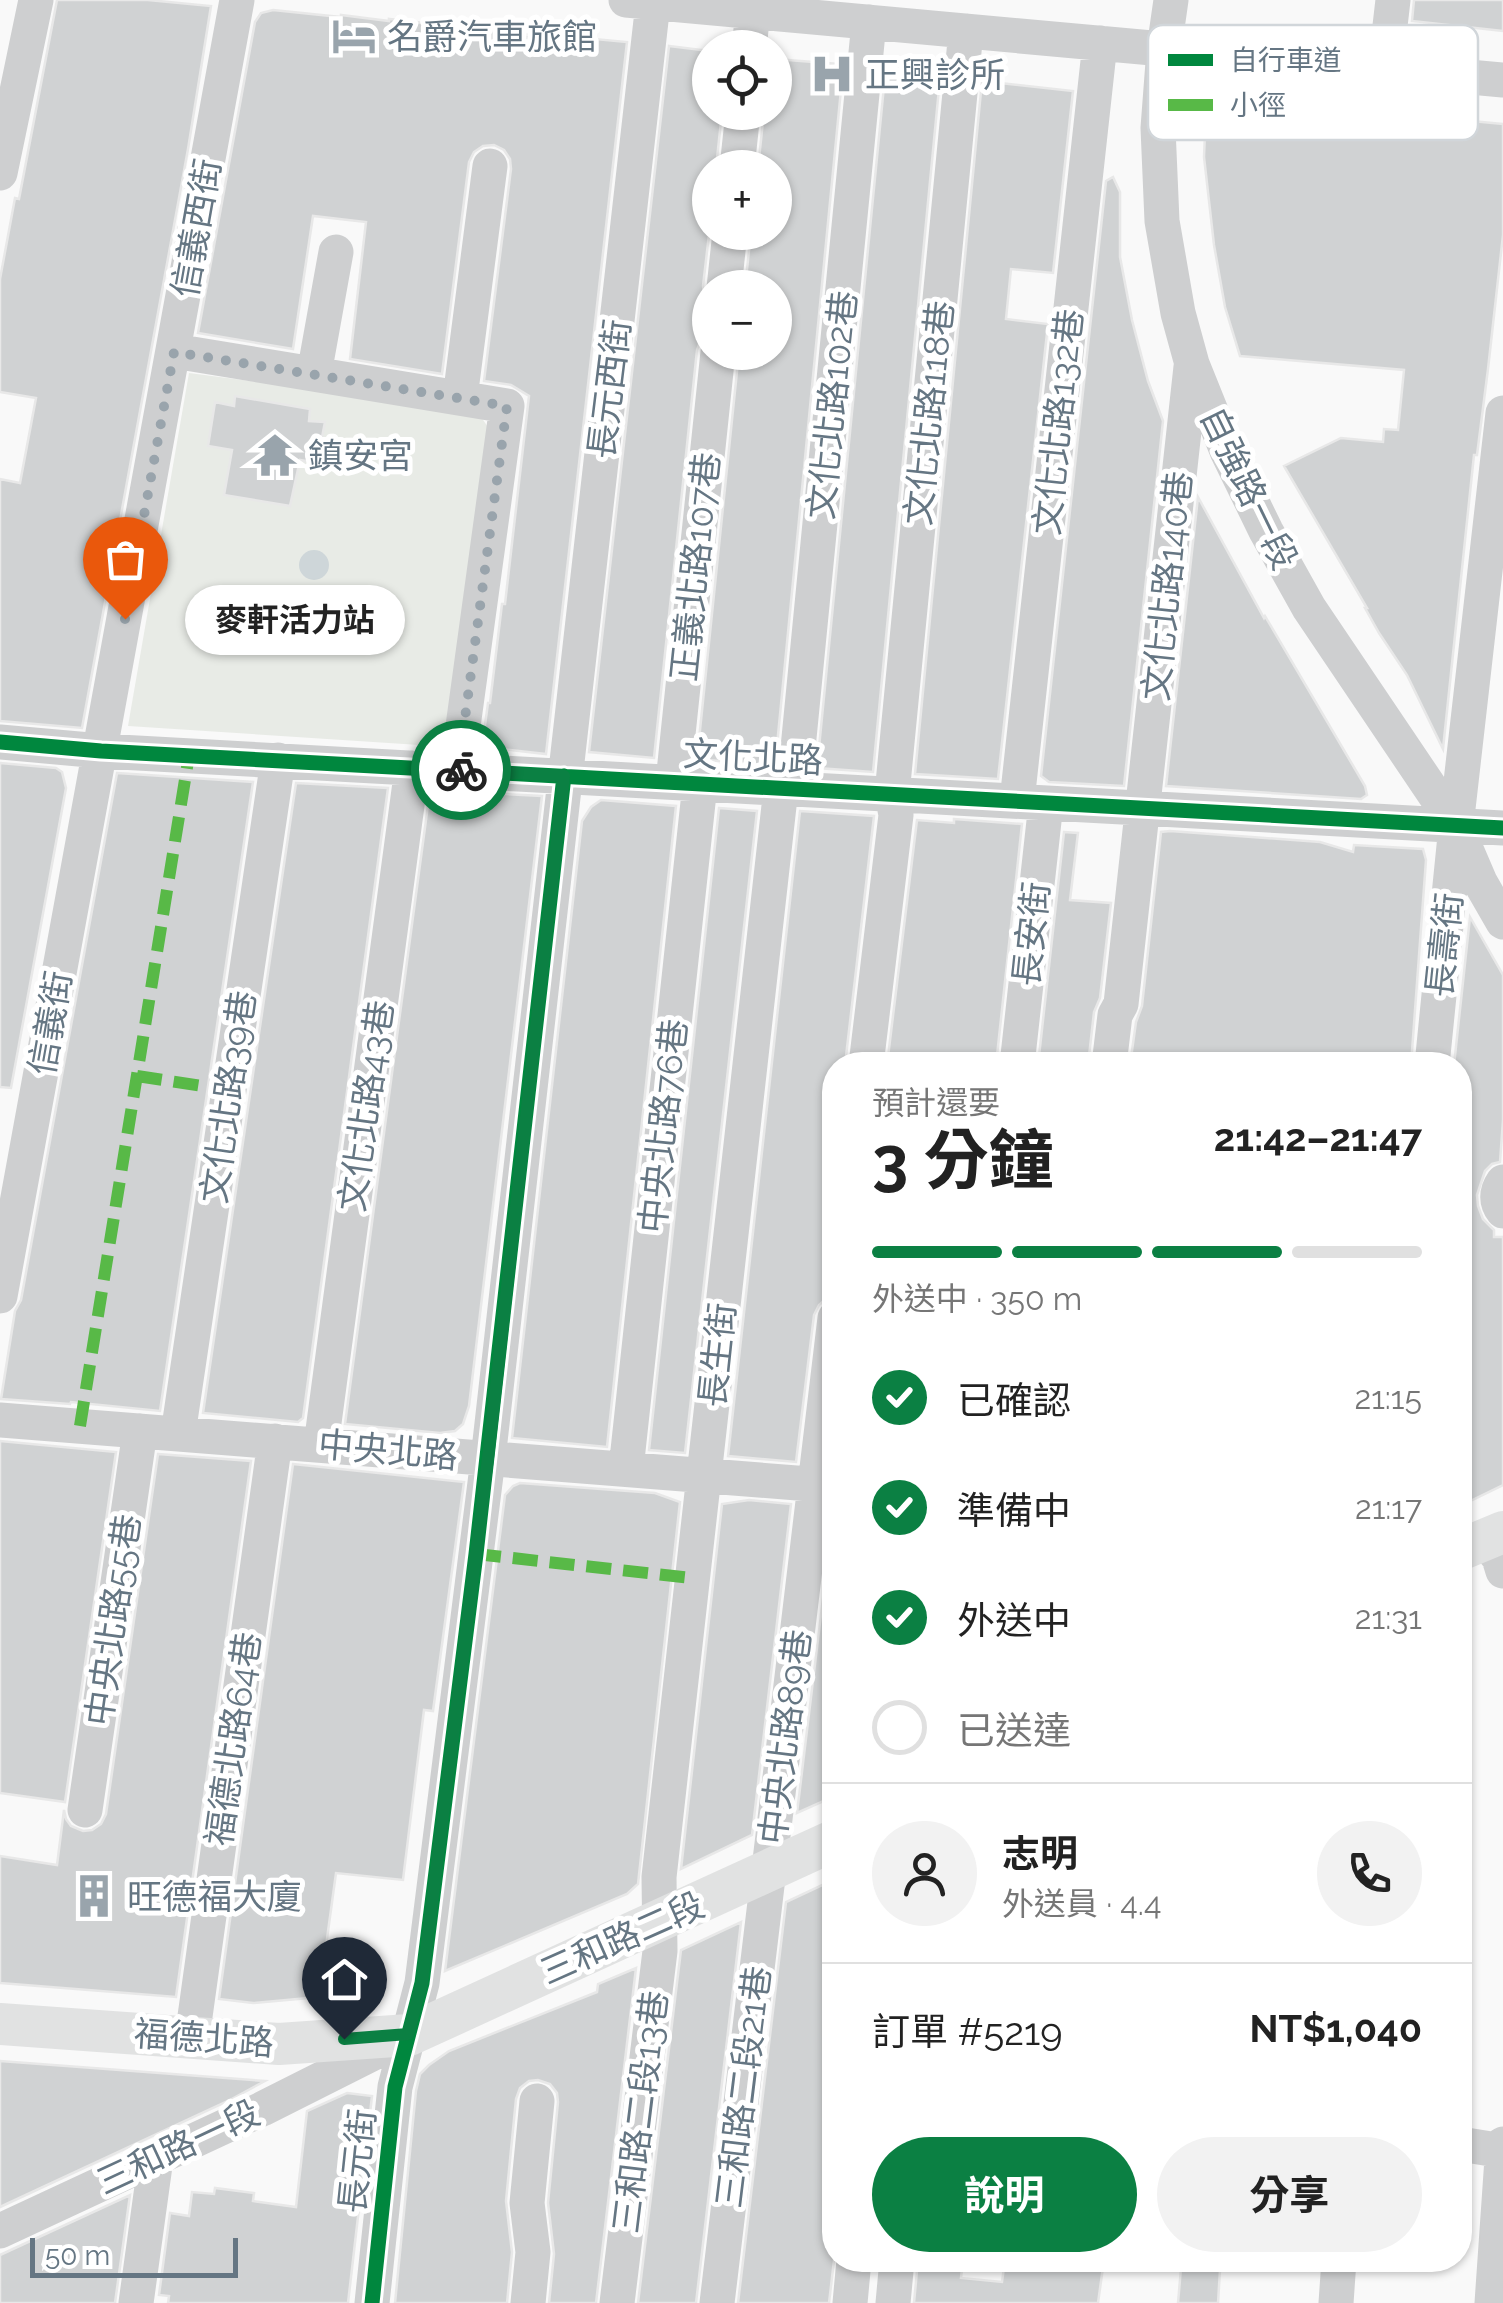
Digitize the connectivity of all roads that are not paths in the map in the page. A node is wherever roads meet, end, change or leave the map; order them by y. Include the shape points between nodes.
1 (36, 0) edge
2 (238, 0) edge
3 (1171, 0) edge
4 (1393, 0) edge
5 (640, 1) edge
6 (753, 11) junction
7 (869, 22) junction
8 (1167, 25) edge
9 (1390, 25) edge
10 (751, 30) edge
11 (966, 31) junction
12 (1100, 43) junction
13 (1148, 48) edge
14 (1478, 78) edge
15 (1503, 80) edge
16 (1159, 140) edge
17 (490, 166) dead end
18 (0, 174) edge
19 (336, 252) dead end
20 (174, 352) junction
21 (1192, 364) junction
22 (717, 370) edge
23 (314, 374) junction
24 (460, 398) junction
25 (1503, 413) edge
26 (0, 742) edge
27 (101, 750) junction
28 (278, 760) junction
29 (412, 768) junction
30 (458, 770) junction
31 (564, 776) junction
32 (687, 783) junction
33 (788, 789) junction
34 (892, 794) junction
35 (1031, 802) junction
36 (1141, 808) junction
37 (1456, 826) junction
38 (1503, 828) edge
39 (1503, 922) edge
40 (868, 1052) edge
41 (1018, 1052) edge
42 (1111, 1052) edge
43 (1433, 1052) edge
44 (1503, 1182) edge
45 (1503, 1212) edge
46 (0, 1296) edge
47 (0, 1420) edge
48 (140, 1431) junction
49 (178, 1434) junction
50 (274, 1441) junction
51 (320, 1445) junction
52 (488, 1458) junction
53 (626, 1469) junction
54 (703, 1476) junction
55 (822, 1485) edge
56 (822, 1505) edge
57 (85, 1810) dead end
58 (822, 1846) edge
59 (768, 1872) junction
60 (658, 1922) junction
61 (0, 2024) edge
62 (408, 2034) junction
63 (192, 2038) junction
64 (537, 2100) dead end
65 (1472, 2145) edge
66 (1503, 2148) edge
67 (156, 2158) junction
68 (0, 2230) edge
69 (853, 2272) edge
70 (896, 2272) edge
71 (1338, 2272) edge
72 (136, 2303) edge
73 (372, 2303) edge
74 (528, 2303) edge
75 (617, 2303) edge
76 (718, 2303) edge
77 (850, 2303) edge
78 (893, 2303) edge
79 (1336, 2303) edge
80 (1492, 2303) edge

1 - 18 street
2 - 20 street, 信義西街
3 - 8 street, 自強路一段
4 - 9 street
5 - 6 street
5 - 31 street, 長元西街
6 - 7 street
6 - 10 street
7 - 11 street
7 - 33 street, 文化北路102巷
11 - 12 street
11 - 34 street, 文化北路118巷
12 - 13 street
12 - 35 street, 文化北路132巷
14 - 15 street
16 - 21 street, 自強路一段 via 1162,221
17 - 24 street
19 - 23 street
20 - 23 street
20 - 27 street, 信義西街
21 - 36 street, 文化北路140巷
21 - 37 street, 自強路一段 via 1266,531
22 - 32 street, 正義北路107巷
23 - 24 street
24 - 30 street via 507,406
25 - 37 street, 長壽街
26 - 27 street, 文化北路
27 - 28 street, 文化北路
27 - 46 street, 信義街
28 - 29 street, 文化北路
28 - 49 street, 文化北路39巷
29 - 30 street, 文化北路
29 - 51 street, 文化北路43巷
30 - 31 street, 文化北路
31 - 32 street, 文化北路
31 - 52 street, 長元街
32 - 33 street, 文化北路
32 - 53 street, 中央北路76巷
33 - 34 street, 文化北路
33 - 54 street, 長生街
34 - 35 street, 文化北路
34 - 40 street, 文化北路118巷 via 896,814
35 - 36 street, 文化北路
35 - 41 street, 長安街
36 - 37 street, 文化北路
36 - 42 street, 文化北路140巷
37 - 38 street, 文化北路
37 - 39 street, 自強路一段
37 - 43 street, 長壽街
44 - 45 street
47 - 48 street, 中央北路
48 - 49 street, 中央北路
48 - 57 street, 中央北路55巷
49 - 50 street, 中央北路
50 - 51 street, 中央北路
50 - 63 street, 福德北路64巷
51 - 52 street, 中央北路
52 - 53 street, 中央北路
52 - 62 street, 長元街 via 422,1983
53 - 54 street, 中央北路
54 - 55 street, 中央北路
54 - 60 street, 長生街
56 - 59 street, 中央北路89巷
58 - 59 main road, 三和路二段
59 - 60 main road, 三和路二段
59 - 76 street, 三和路二段21巷
60 - 62 main road, 三和路二段
60 - 75 street, 三和路二段13巷 via 660,1951
61 - 63 main road, 福德北路
62 - 63 main road, 福德北路 via 279,2044
62 - 67 street, 三和路一段
62 - 73 street, 長元街 via 395,2087
64 - 74 street
65 - 66 street
66 - 80 street
67 - 68 street, 三和路一段
67 - 72 street
69 - 77 street
70 - 78 street
71 - 79 street

